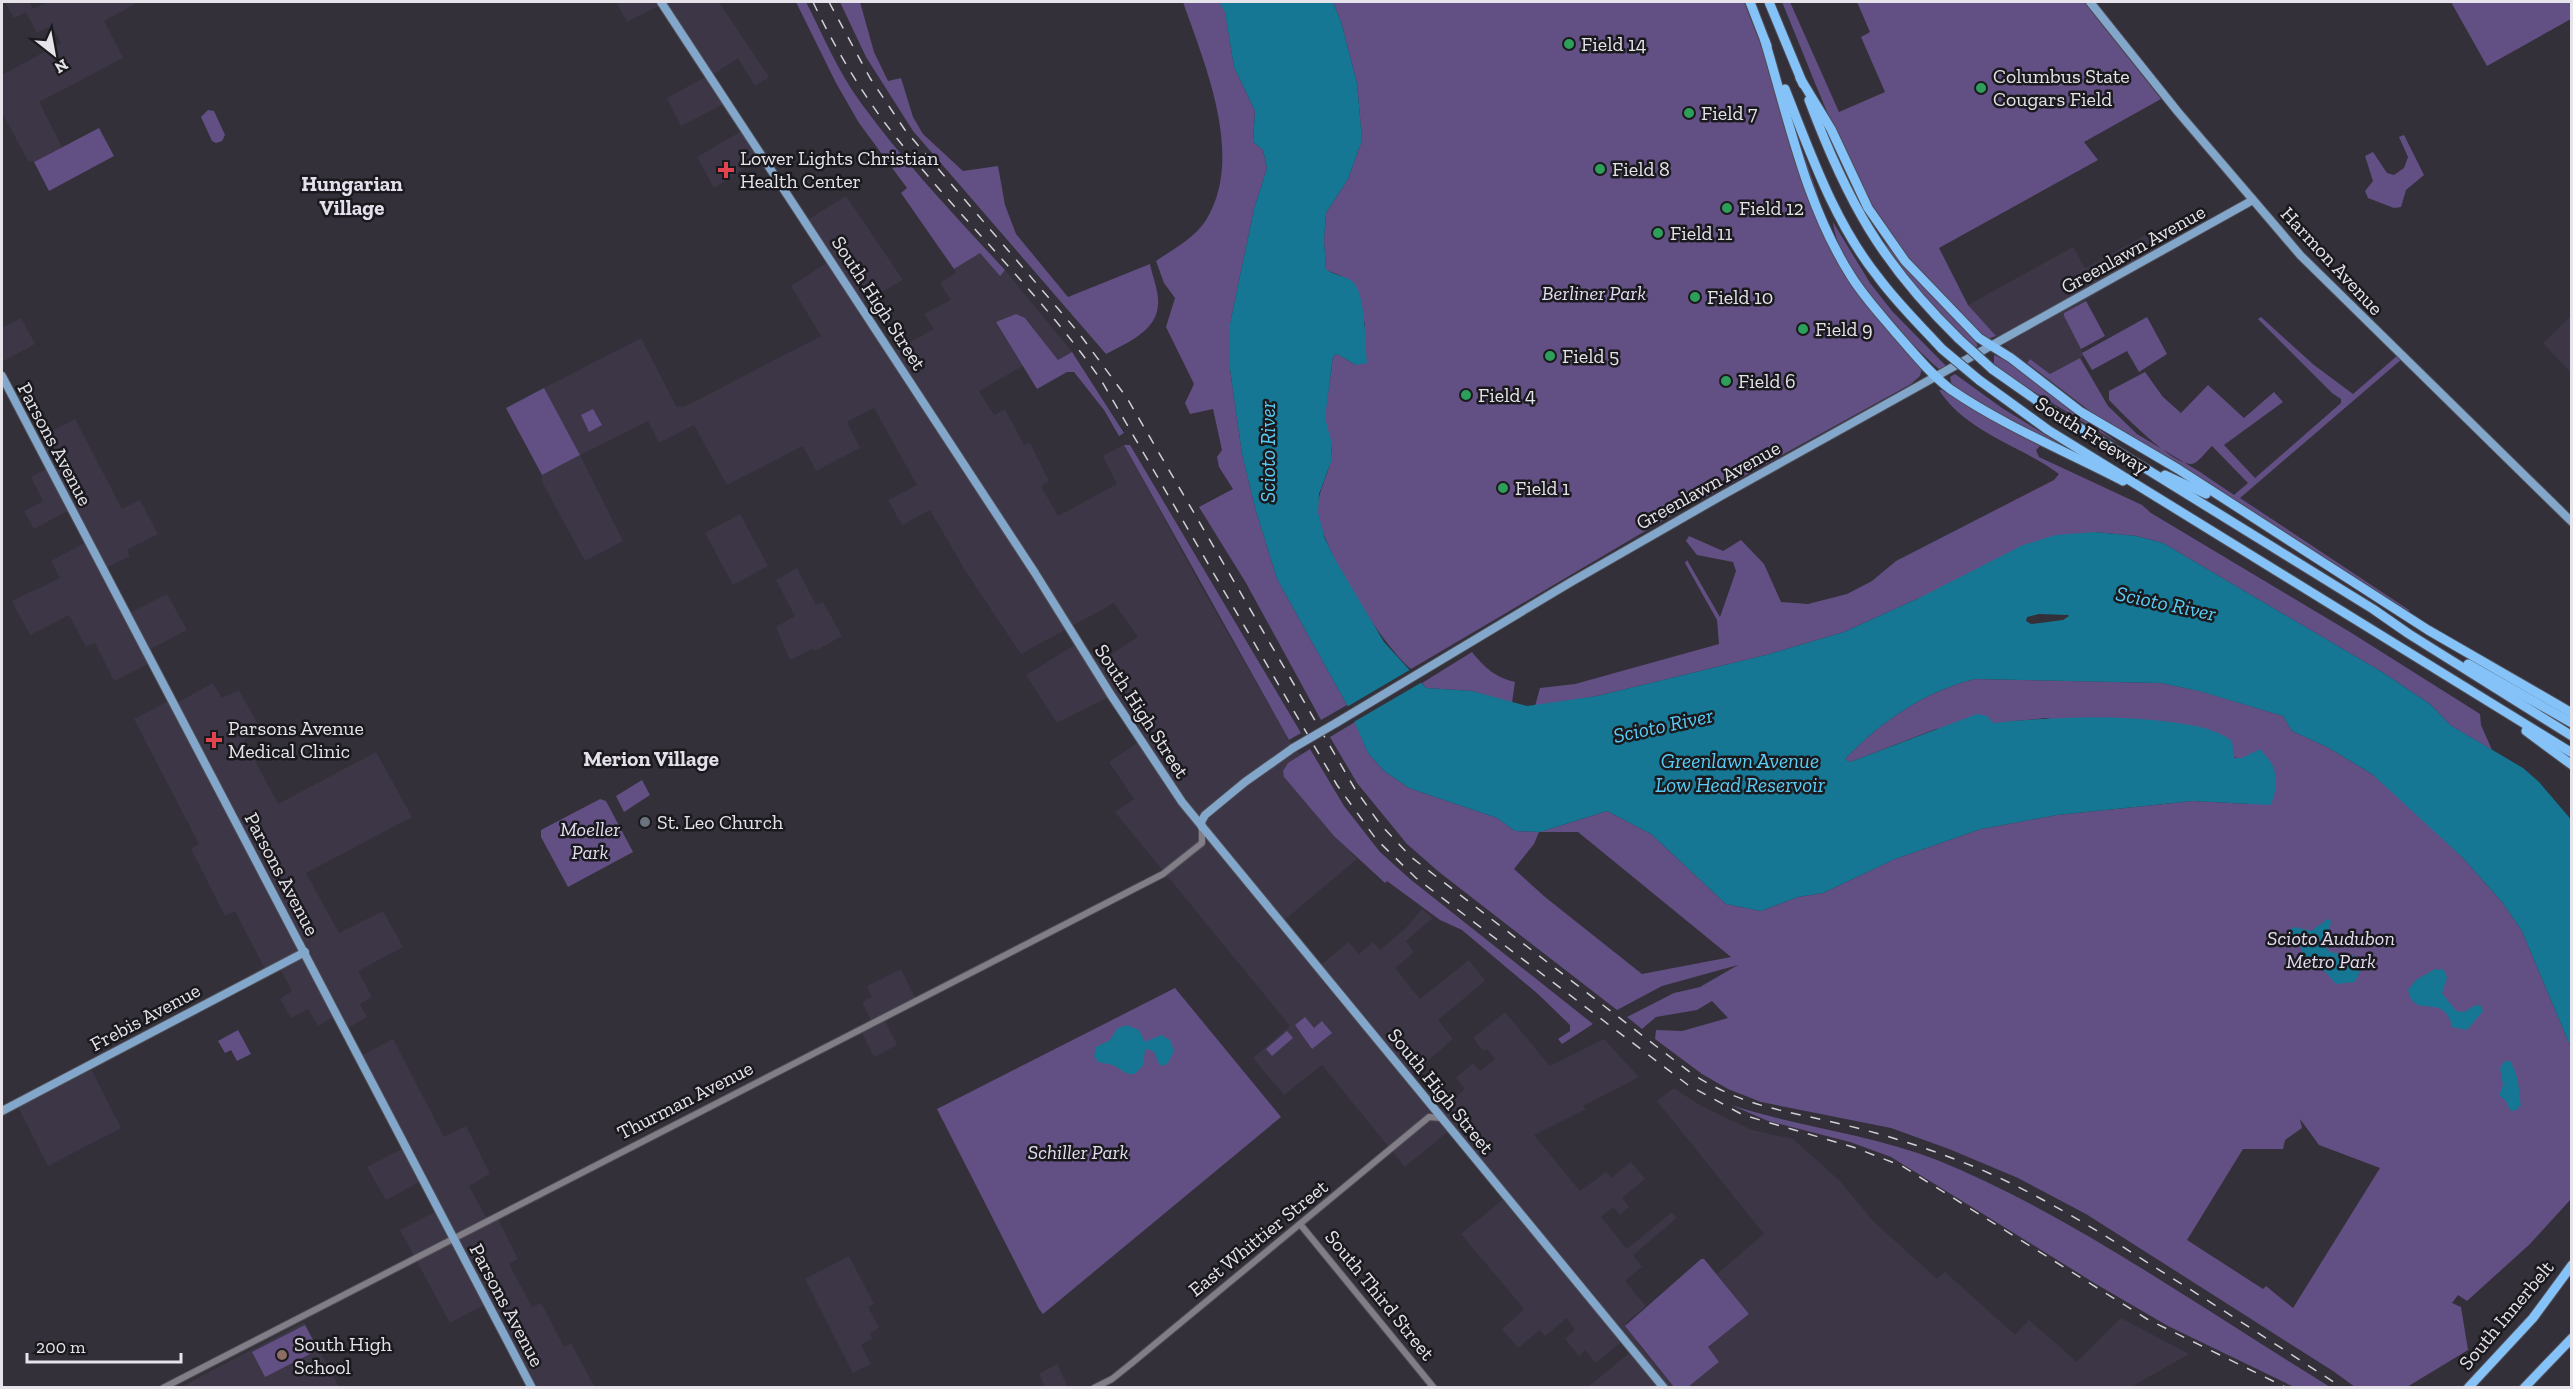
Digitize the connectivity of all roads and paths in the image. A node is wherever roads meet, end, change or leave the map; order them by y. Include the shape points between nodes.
1 (661, 2) edge
2 (1750, 2) edge
3 (1769, 2) edge
4 (2090, 2) edge
5 (1765, 41) junction
6 (1800, 78) junction
7 (2253, 200) junction
8 (1993, 346) junction
9 (2, 376) edge
10 (1936, 377) junction
11 (2123, 455) junction
12 (2233, 507) junction
13 (2189, 517) junction
14 (2571, 522) edge
15 (2401, 627) junction
16 (2460, 684) junction
17 (2571, 713) edge
18 (2571, 723) edge
19 (2571, 736) edge
20 (2571, 753) edge
21 (2571, 765) edge
22 (1202, 827) junction
23 (305, 952) junction
24 (2, 1111) edge
25 (1442, 1118) junction
26 (1300, 1224) junction
27 (453, 1237) junction
28 (2571, 1265) edge
29 (2571, 1338) edge
30 (163, 1388) edge
31 (532, 1388) edge
32 (1095, 1388) edge
33 (1434, 1388) edge
34 (1664, 1388) edge
35 (2468, 1388) edge
36 (2524, 1388) edge

1 - 22 main road, South High Street via 1111,695
2 - 5 highway, South Freeway
3 - 6 highway, South Freeway
4 - 7 main road, Harmon Avenue
5 - 10 highway via 1804,173 1838,254 1873,306
5 - 13 highway, South Freeway, bridge via 1818,173 1876,276 1942,349 1979,380 2048,430
6 - 8 highway via 1831,129 1868,208 1905,261 1979,338
6 - 11 highway, South Freeway, bridge via 1834,166 1865,225 1904,280 1992,369
7 - 8 main road, Greenlawn Avenue
7 - 14 main road, Harmon Avenue via 2316,272
8 - 10 main road, Greenlawn Avenue
8 - 12 highway via 2081,412 2178,469
9 - 23 main road, Parsons Avenue
10 - 13 highway via 1983,410
10 - 22 main road, Greenlawn Avenue, bridge via 1571,582 1293,748 1205,815
11 - 12 highway
11 - 15 highway, South Freeway
12 - 17 highway via 2428,630
13 - 16 highway, South Freeway
15 - 18 highway
15 - 19 highway, South Freeway
16 - 20 highway, South Freeway
16 - 21 highway
22 - 25 main road, South High Street
22 - 27 street, Thurman Avenue via 1202,843 1163,874
23 - 24 main road, Frebis Avenue
23 - 27 main road, Parsons Avenue
25 - 26 street, East Whittier Street via 1430,1117
25 - 34 main road, South High Street
26 - 32 street, East Whittier Street via 1118,1374
26 - 33 street, South Third Street
27 - 30 street, Thurman Avenue
27 - 31 main road, Parsons Avenue
28 - 35 highway, South Innerbelt via 2533,1317
29 - 36 highway

